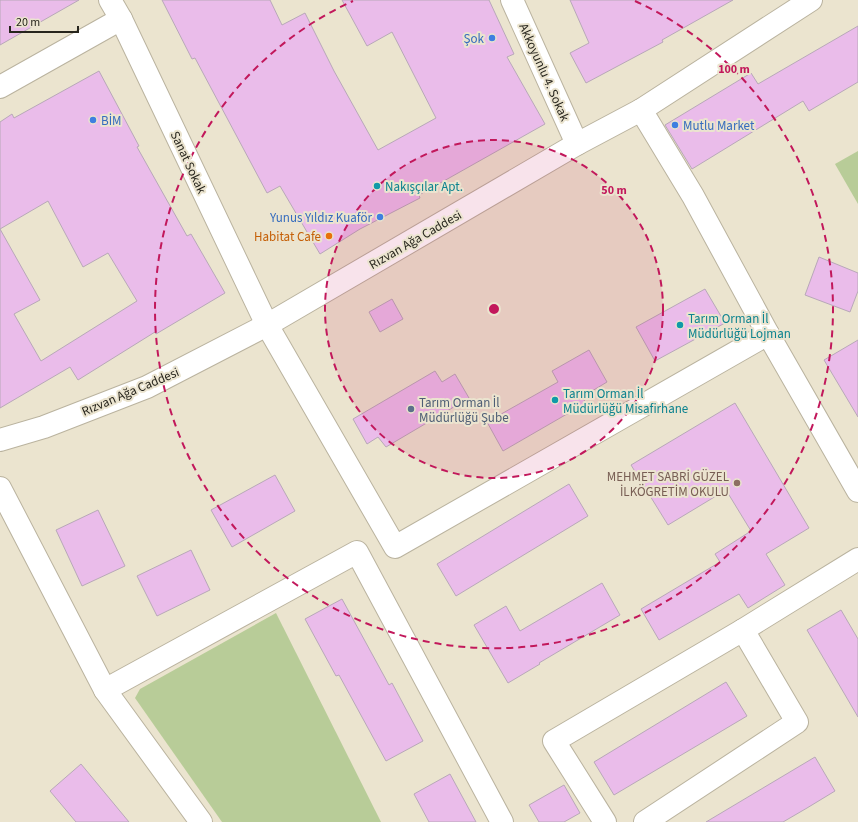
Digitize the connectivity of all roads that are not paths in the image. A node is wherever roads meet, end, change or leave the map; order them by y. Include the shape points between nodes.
1 (110, 0) edge
2 (512, 0) edge
3 (811, 0) edge
4 (121, 19) junction
5 (0, 87) edge
6 (640, 110) junction
7 (577, 144) junction
8 (267, 325) junction
9 (768, 334) junction
10 (0, 440) edge
11 (0, 488) edge
12 (858, 491) edge
13 (858, 559) edge
14 (743, 630) junction
15 (105, 690) junction
16 (194, 820) edge
17 (502, 822) edge
18 (605, 822) edge
19 (645, 822) edge

1 - 4 street, Sanat Sokak
2 - 7 street, Akkoyunlu 4. Sokak
3 - 6 street, Rızvan Ağa Caddesi
4 - 5 street
4 - 8 street, Sanat Sokak
6 - 7 street, Rızvan Ağa Caddesi
6 - 9 street via 693,196
7 - 8 street, Rızvan Ağa Caddesi
8 - 9 street, Sanat Sokak via 395,547
8 - 10 street, Rızvan Ağa Caddesi via 147,387 44,427
9 - 12 street
11 - 15 street
13 - 14 street
14 - 18 street via 554,742
14 - 19 street via 797,722
15 - 16 street
15 - 17 street via 357,552

